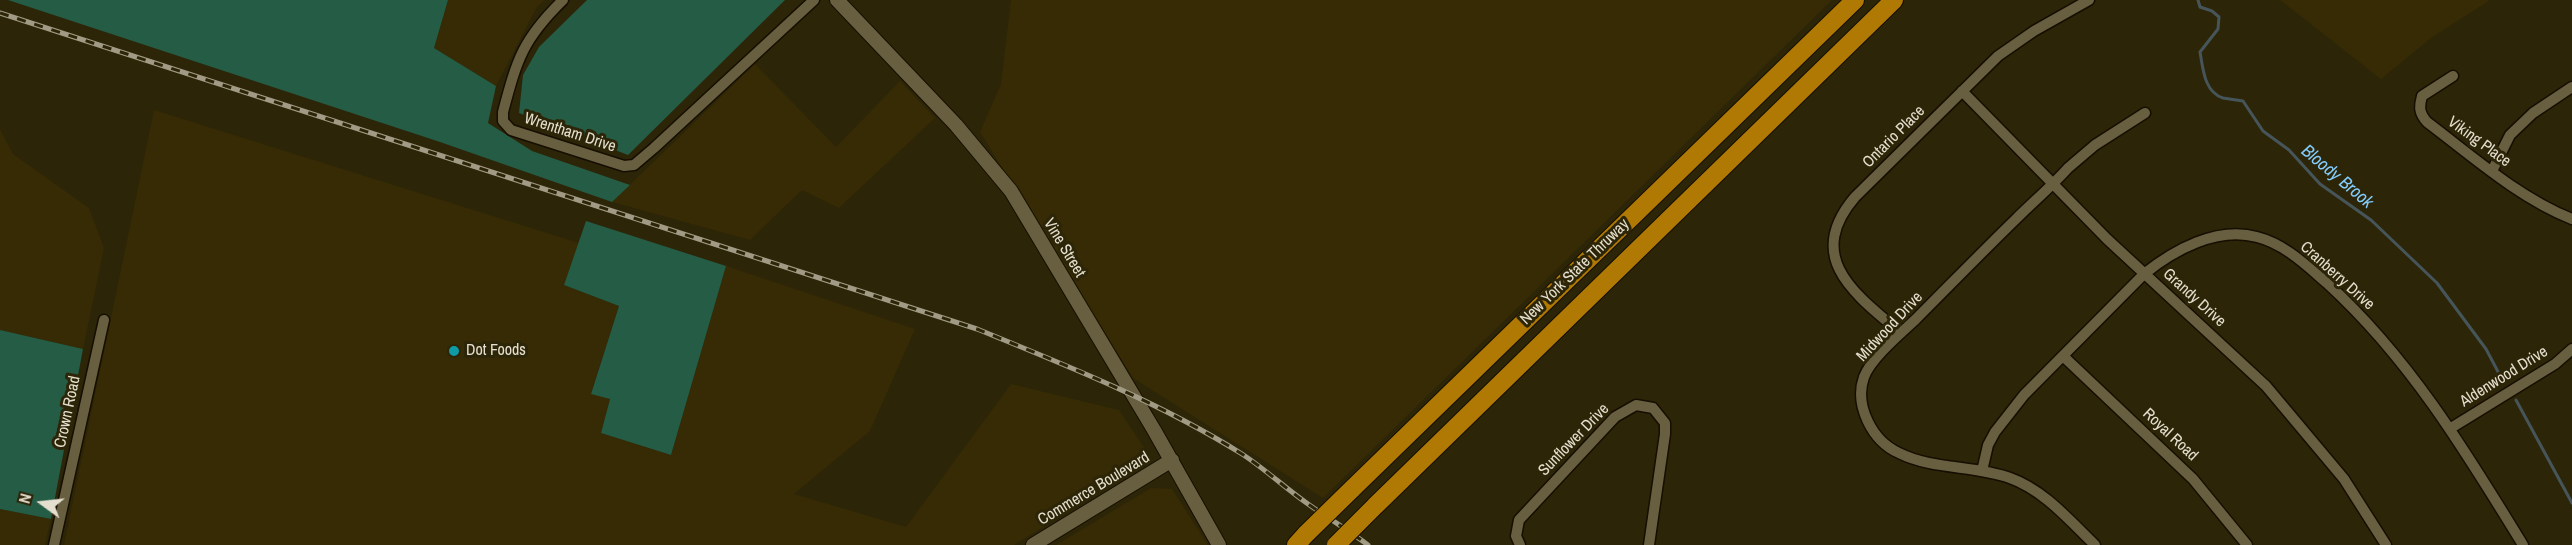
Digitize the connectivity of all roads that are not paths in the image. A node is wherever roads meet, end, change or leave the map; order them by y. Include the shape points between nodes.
1 (563, 0) edge
2 (814, 0) edge
3 (837, 0) edge
4 (1855, 0) edge
5 (1894, 0) edge
6 (2089, 0) edge
7 (2453, 76) dead end
8 (2572, 87) edge
9 (1962, 91) junction
10 (2145, 113) dead end
11 (2492, 171) junction
12 (2053, 184) junction
13 (2572, 219) edge
14 (2144, 274) junction
15 (104, 320) dead end
16 (1901, 333) junction
17 (2572, 349) edge
18 (2063, 356) junction
19 (2451, 428) junction
20 (1172, 460) junction
21 (1982, 471) junction
22 (1301, 540) edge
23 (54, 545) edge
24 (1033, 545) edge
25 (1219, 545) edge
26 (1336, 545) edge
27 (1520, 545) edge
28 (1649, 545) edge
29 (2095, 545) edge
30 (2247, 545) edge
31 (2386, 545) edge
32 (2523, 545) edge

1 - 2 street, Wrentham Drive via 521,51 503,121 511,130 624,166 634,165 654,148
3 - 20 street, Vine Street via 956,125 1011,191
4 - 22 highway, New York State Thruway, bridge
5 - 26 highway, New York State Thruway, bridge
6 - 9 street, Ontario Place via 1998,56
7 - 11 street, Viking Place via 2422,96 2420,115
8 - 11 street via 2533,113 2510,135
9 - 12 street, Grandy Drive
9 - 16 street, Ontario Place via 1847,207 1840,219 1834,243 1836,264 1843,279
10 - 12 street, Midwood Drive via 2095,145
11 - 13 street, Viking Place via 2539,203
12 - 14 street, Grandy Drive
12 - 16 street, Midwood Drive
14 - 18 street, Cranberry Drive
14 - 19 street, Cranberry Drive via 2166,257 2218,236 2256,236 2273,243 2302,261 2355,311 2416,380
14 - 31 street, Grandy Drive via 2217,338 2296,419 2344,478
15 - 23 street, Crown Road
16 - 21 street, Midwood Drive via 1865,375 1863,405 1868,422 1880,440 1898,453 1923,462
17 - 19 street, Aldenwood Drive via 2555,364
18 - 21 street, Cranberry Drive via 2024,395 1995,432
18 - 30 street, Royal Road via 2193,479
19 - 32 street, Cranberry Drive
20 - 24 street, Commerce Boulevard
20 - 25 street, Vine Street
21 - 29 street, Midwood Drive via 2030,488
27 - 28 street, Sunflower Drive via 1516,536 1520,520 1615,417 1636,405 1653,408 1665,423

